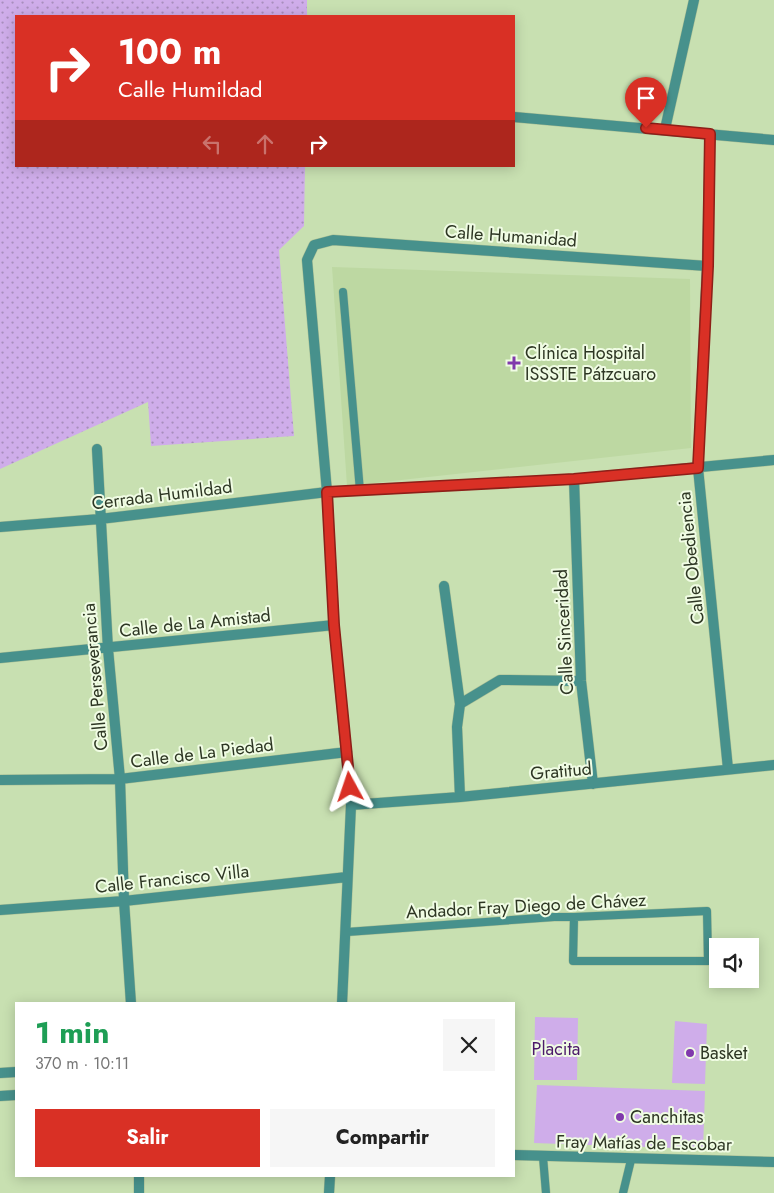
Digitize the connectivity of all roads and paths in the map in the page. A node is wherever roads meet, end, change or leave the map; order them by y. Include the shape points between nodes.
1 (694, 0) edge
2 (515, 118) edge
3 (666, 130) junction
4 (710, 134) junction
5 (774, 140) edge
6 (708, 266) junction
7 (343, 292) dead end
8 (96, 449) dead end
9 (774, 460) edge
10 (698, 468) junction
11 (574, 479) junction
12 (360, 491) junction
13 (327, 492) junction
14 (100, 519) junction
15 (0, 527) edge
16 (444, 586) dead end
17 (334, 625) junction
18 (108, 649) junction
19 (0, 658) edge
20 (581, 681) junction
21 (460, 704) junction
22 (347, 752) junction
23 (774, 765) edge
24 (728, 769) junction
25 (120, 779) junction
26 (0, 780) edge
27 (593, 784) junction
28 (460, 796) junction
29 (351, 804) junction
30 (347, 878) junction
31 (124, 902) junction
32 (0, 910) edge
33 (574, 916) junction
34 (347, 932) junction
35 (131, 1002) edge
36 (342, 1002) edge
37 (15, 1072) edge
38 (0, 1073) edge
39 (15, 1095) edge
40 (0, 1096) edge
41 (515, 1155) edge
42 (543, 1157) junction
43 (631, 1160) junction
44 (774, 1162) edge
45 (139, 1177) edge
46 (330, 1177) edge
47 (139, 1193) edge
48 (328, 1193) edge
49 (546, 1193) edge
50 (623, 1193) edge

1 - 3 street
2 - 3 street
3 - 4 street
4 - 5 street
4 - 6 street, Calle Obediencia
6 - 10 street, Calle Obediencia
6 - 13 street, Calle Humanidad via 333,240 314,245 307,260
7 - 12 lane
8 - 14 street, Calle Perseverancia
9 - 10 street, Cerrada Humildad
10 - 11 street, Cerrada Humildad
10 - 24 street, Calle Obediencia
11 - 12 street, Cerrada Humildad
11 - 20 street, Calle Sinceridad
12 - 13 street, Cerrada Humildad
13 - 14 street, Cerrada Humildad
13 - 17 street
14 - 15 street, Cerrada Humildad
14 - 18 street, Calle Perseverancia
16 - 21 street
17 - 18 street, Calle de La Amistad
17 - 22 street
18 - 19 street, Calle de La Amistad
18 - 25 street, Calle Perseverancia
20 - 21 street via 500,680
20 - 27 street, Calle Sinceridad
21 - 28 street via 457,726
22 - 25 street, Calle de La Piedad
22 - 29 street
23 - 24 street, Gratitud
24 - 27 street, Gratitud
25 - 26 street, Calle de La Piedad
25 - 31 street, Calle Perseverancia
27 - 28 street, Gratitud
28 - 29 street, Gratitud
29 - 30 street
30 - 31 street, Calle Francisco Villa
30 - 34 street
31 - 32 street, Calle Francisco Villa
31 - 35 street, Calle Perseverancia
33 - 33 lane, Andador Fray Diego de Chávez via 707,911 708,961 573,961
33 - 34 lane, Andador Fray Diego de Chávez
34 - 36 street
37 - 38 street
39 - 40 street
41 - 42 street, Fray Matías de Escobar
42 - 43 street, Fray Matías de Escobar
42 - 49 lane
43 - 44 street, Fray Matías de Escobar
43 - 50 lane
45 - 47 street
46 - 48 street

